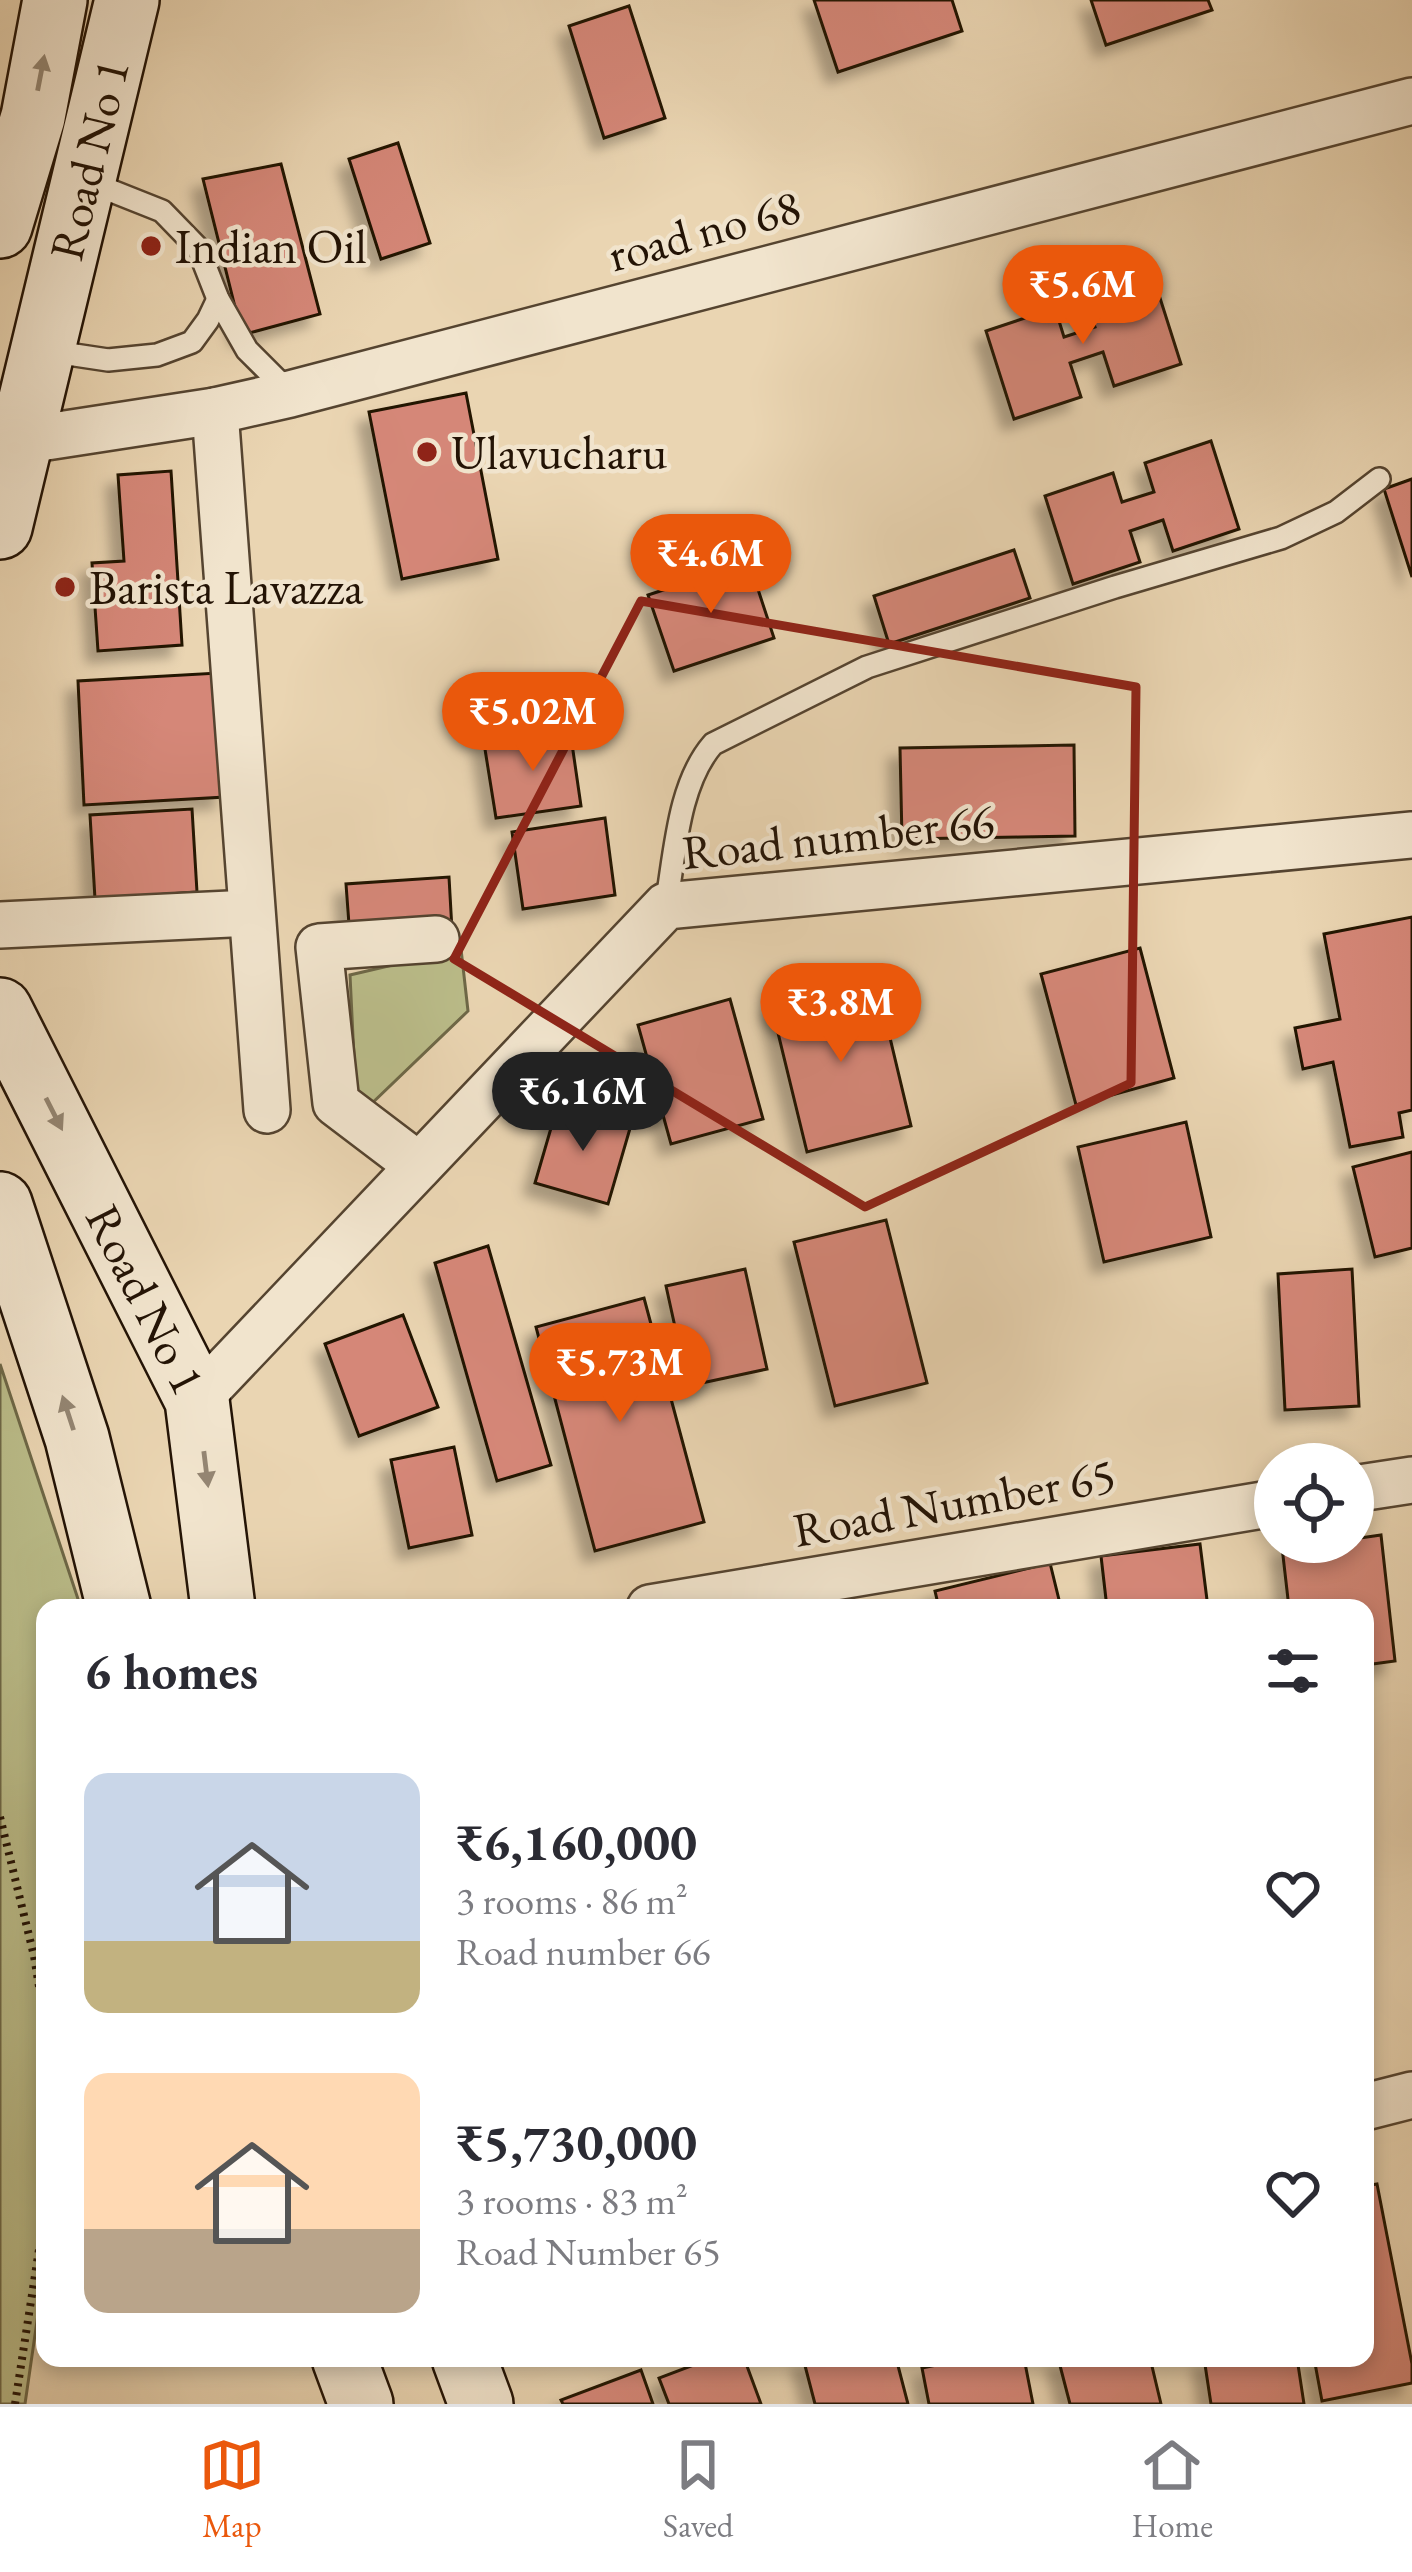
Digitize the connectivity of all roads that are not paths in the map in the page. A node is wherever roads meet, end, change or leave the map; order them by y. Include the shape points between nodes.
1 (55, 0) edge
2 (127, 0) edge
3 (1412, 101) edge
4 (83, 180) junction
5 (0, 226) edge
6 (218, 299) junction
7 (41, 350) junction
8 (290, 394) junction
9 (215, 411) junction
10 (20, 441) junction
11 (1379, 479) dead end
12 (0, 527) edge
13 (1412, 835) edge
14 (666, 906) junction
15 (251, 913) junction
16 (0, 925) edge
17 (436, 939) dead end
18 (0, 1010) edge
19 (267, 1110) dead end
20 (419, 1166) junction
21 (0, 1204) edge
22 (197, 1400) junction
23 (1412, 1480) edge
24 (1374, 1486) edge
25 (1254, 1507) edge
26 (117, 1599) edge
27 (222, 1599) edge
28 (704, 1599) edge
29 (1412, 2095) edge
30 (1374, 2105) edge
31 (347, 2367) edge
32 (467, 2367) edge
33 (361, 2404) edge
34 (481, 2404) edge

5 -> 1 main road via 33,117
2 - 4 main road, Road No 1
3 - 8 street, road no 68
4 - 6 lane via 162,212 198,248
4 - 7 main road, Road No 1
6 - 7 lane via 191,342 158,355 108,360
6 - 8 lane via 247,350
7 - 10 main road, Road No 1
8 - 9 street, road no 68
9 - 10 street, road no 68
9 - 15 street
10 - 12 main road, Road No 1
11 - 14 lane via 1336,512 1281,538 867,667 736,730 698,761 687,788
13 - 14 street, Road number 66
14 - 20 street, Road number 66
15 - 16 street
15 - 19 street
17 - 20 street via 319,947 336,1103
18 -> 22 main road, Road No 1
20 - 22 street, Road number 66
26 -> 21 main road via 76,1438
22 -> 27 main road, Road No 1
23 - 24 street
25 - 28 street, Road Number 65
29 - 30 street
31 - 33 main road
32 - 34 main road

